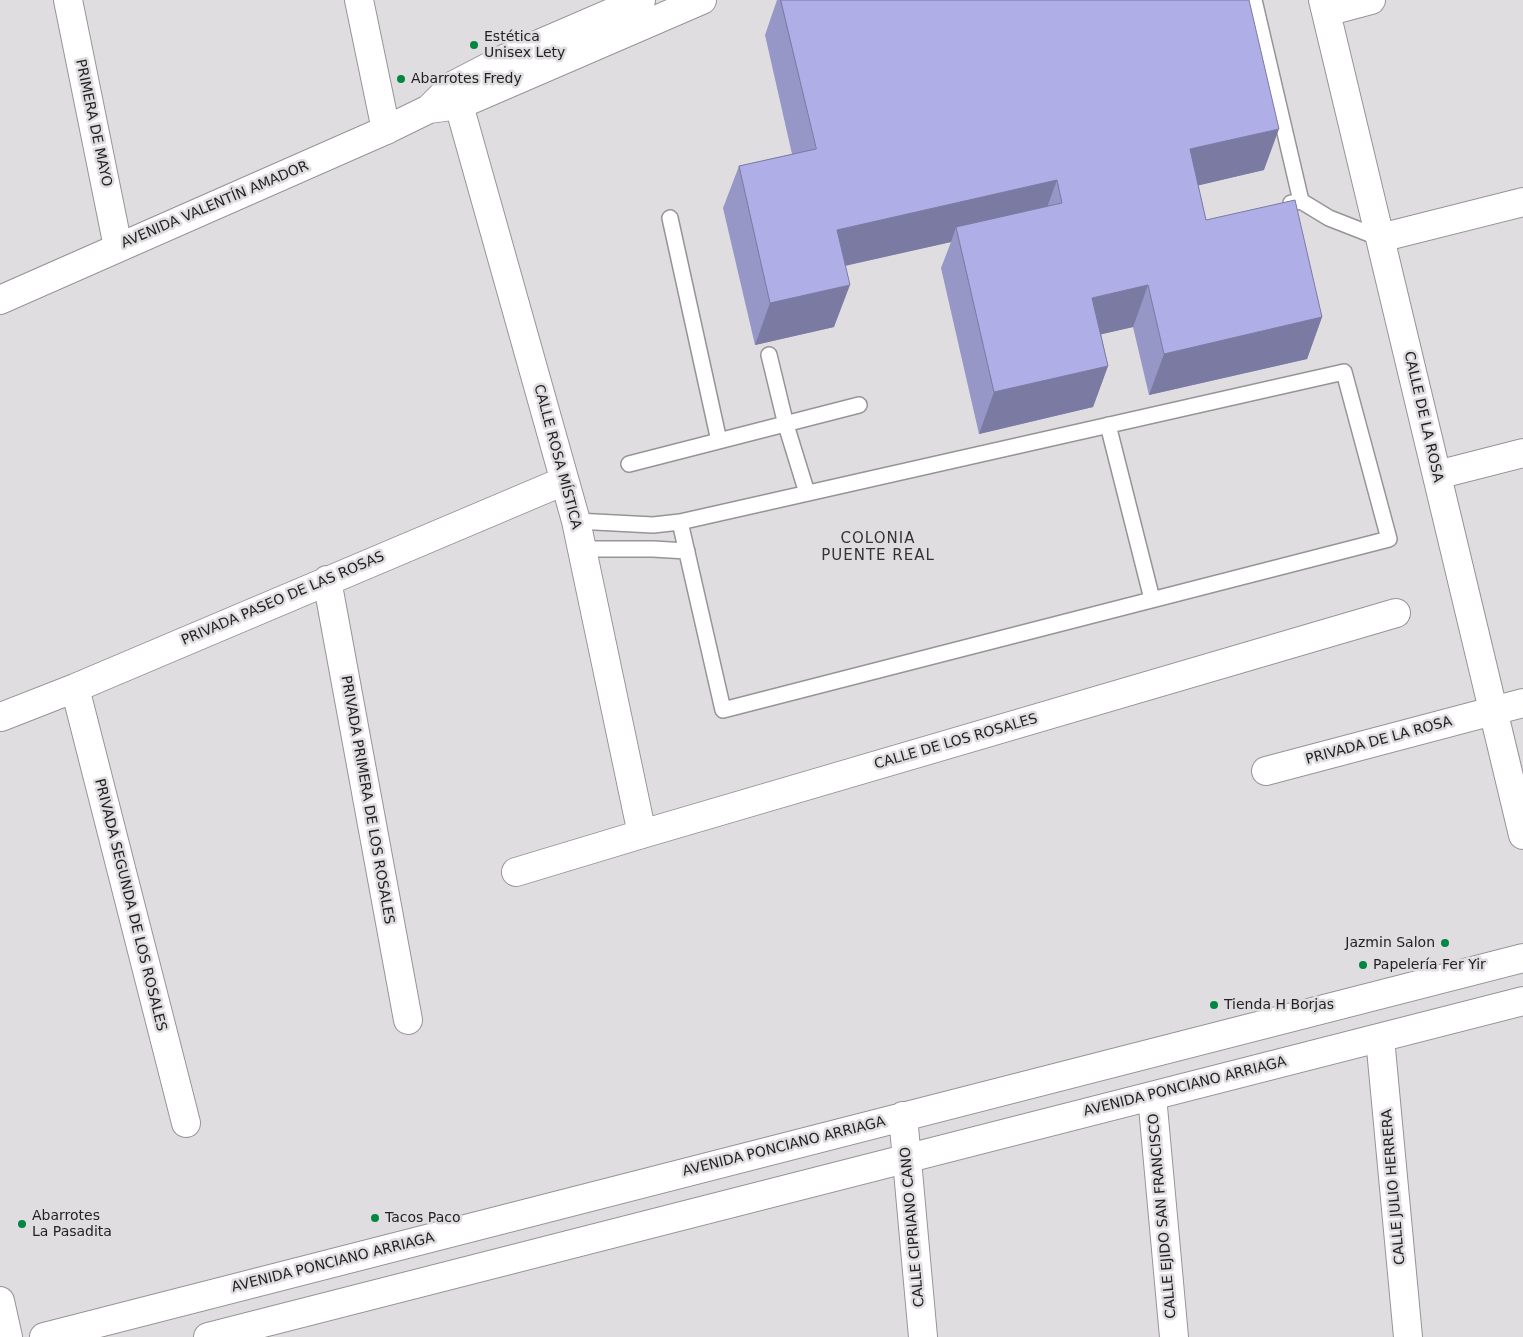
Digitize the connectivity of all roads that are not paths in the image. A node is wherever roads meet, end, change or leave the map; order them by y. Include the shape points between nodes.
1 (68, 0) edge
2 (359, 0) edge
3 (642, 0) edge
4 (702, 0) edge
5 (1254, 0) edge
6 (1371, 0) edge
7 (1324, 6) edge
8 (456, 95) junction
9 (386, 130) junction
10 (1301, 201) junction
11 (1523, 202) edge
12 (1274, 207) edge
13 (670, 218) dead end
14 (1380, 238) junction
15 (118, 247) junction
16 (0, 300) edge
17 (769, 355) dead end
18 (859, 405) dead end
19 (786, 425) junction
20 (1108, 425) junction
21 (719, 441) junction
22 (1523, 453) edge
23 (629, 464) dead end
24 (1437, 475) junction
25 (564, 481) junction
26 (807, 493) junction
27 (576, 521) junction
28 (680, 522) junction
29 (582, 549) junction
30 (687, 551) junction
31 (326, 580) junction
32 (1152, 600) junction
33 (1396, 613) dead end
34 (74, 688) junction
35 (1523, 703) edge
36 (1493, 711) junction
37 (1, 717) dead end
38 (1266, 771) dead end
39 (642, 834) junction
40 (1523, 835) edge
41 (516, 872) dead end
42 (1523, 958) edge
43 (1523, 1001) edge
44 (408, 1020) dead end
45 (1380, 1038) junction
46 (1152, 1096) junction
47 (903, 1116) junction
48 (186, 1122) dead end
49 (907, 1158) junction
50 (560, 1205) junction
51 (570, 1245) junction
52 (0, 1300) edge
53 (8, 1337) edge
54 (44, 1337) edge
55 (208, 1337) edge
56 (923, 1337) edge
57 (1174, 1337) edge
58 (1408, 1337) edge

1 - 15 street, PRIMERA DE MAYO
2 - 9 street
3 - 8 street, AVENIDA VALENTÍN AMADOR via 504,59
4 - 8 street, AVENIDA VALENTÍN AMADOR
5 - 10 lane
6 - 7 street
7 - 14 street, CALLE DE LA ROSA
8 - 9 street, AVENIDA VALENTÍN AMADOR
8 - 25 street, CALLE ROSA MÍSTICA
9 - 15 street, AVENIDA VALENTÍN AMADOR
10 - 12 lane
10 - 14 lane via 1329,218
11 - 14 street
13 - 21 lane
14 - 24 street, CALLE DE LA ROSA
15 - 16 street, AVENIDA VALENTÍN AMADOR
17 - 19 lane
18 - 19 lane
19 - 21 lane
19 - 26 lane
20 - 26 lane
20 - 32 lane
20 - 32 lane via 1344,372 1389,539
21 - 23 lane
22 - 24 street
24 - 36 street, CALLE DE LA ROSA
25 - 27 street, CALLE ROSA MÍSTICA
25 - 31 street, PRIVADA PASEO DE LAS ROSAS
26 - 28 lane
27 - 28 lane via 653,525
27 - 29 street, CALLE ROSA MÍSTICA
28 - 30 lane
29 - 30 lane
29 - 39 street, CALLE ROSA MÍSTICA
30 - 32 lane via 724,710
31 - 34 street, PRIVADA PASEO DE LAS ROSAS
31 - 44 street, PRIVADA PRIMERA DE LOS ROSALES
33 - 39 street, CALLE DE LOS ROSALES
34 - 37 street, PRIVADA PASEO DE LAS ROSAS
34 - 48 street, PRIVADA SEGUNDA DE LOS ROSALES
35 - 36 street, PRIVADA DE LA ROSA
36 - 38 street, PRIVADA DE LA ROSA
36 - 40 street, CALLE DE LA ROSA
39 - 41 street, CALLE DE LOS ROSALES
42 - 47 street, AVENIDA PONCIANO ARRIAGA
43 - 45 street, AVENIDA PONCIANO ARRIAGA
45 - 46 street, AVENIDA PONCIANO ARRIAGA
45 - 58 street, CALLE JULIO HERRERA
46 - 49 street, AVENIDA PONCIANO ARRIAGA
46 - 57 street, CALLE EJIDO SAN FRANCISCO
47 - 49 street, CALLE CIPRIANO CANO
47 - 50 street, AVENIDA PONCIANO ARRIAGA
49 - 51 street, AVENIDA PONCIANO ARRIAGA
49 - 56 street, CALLE CIPRIANO CANO
50 - 51 street
50 - 54 street, AVENIDA PONCIANO ARRIAGA
51 - 55 street, AVENIDA PONCIANO ARRIAGA
52 - 53 street

